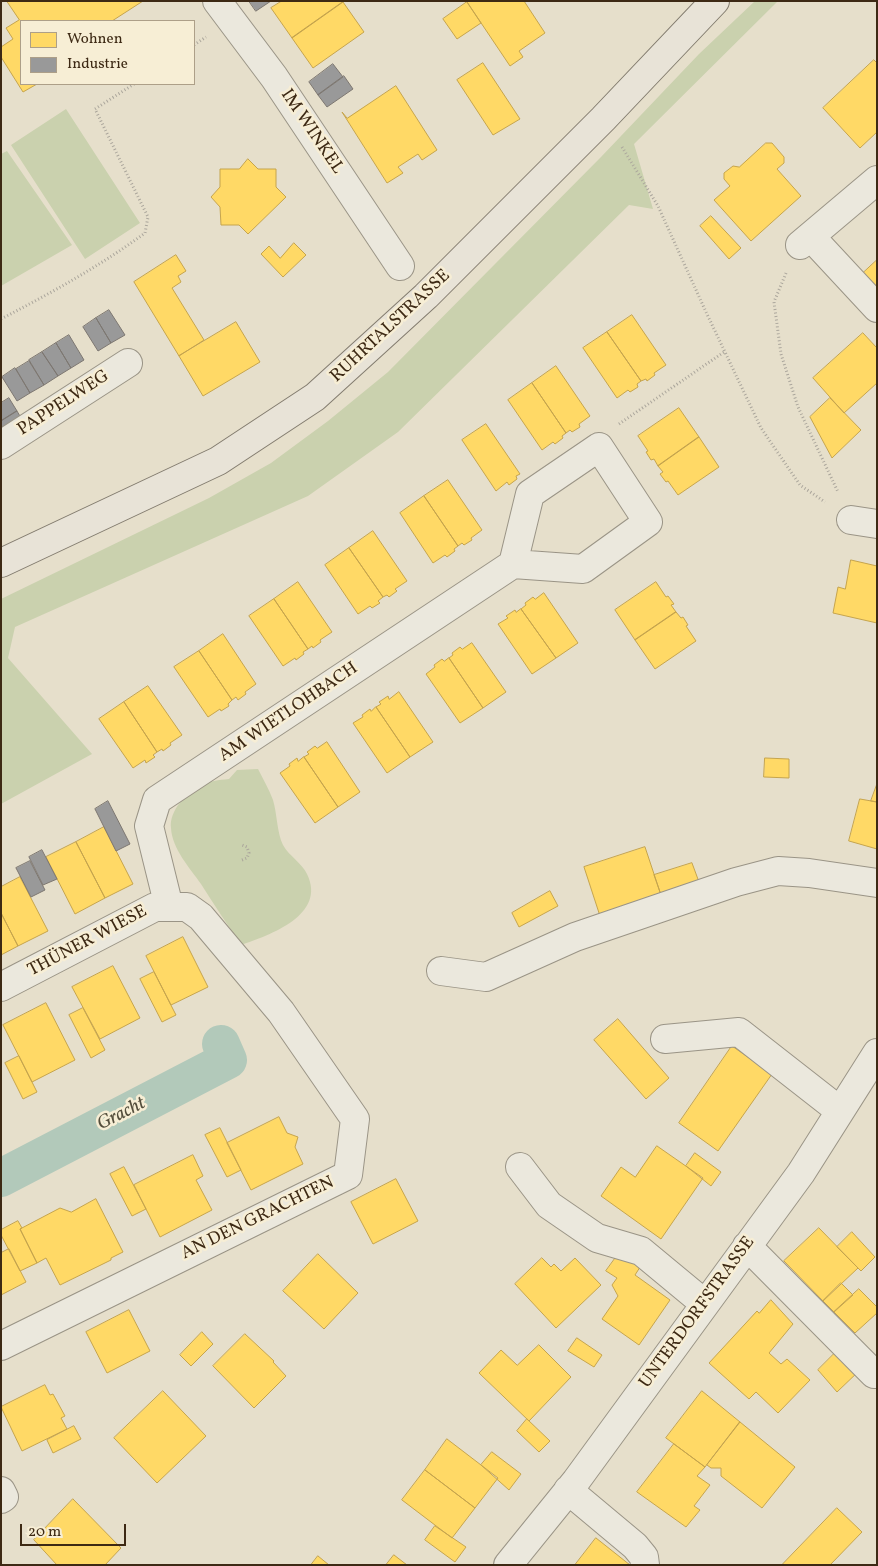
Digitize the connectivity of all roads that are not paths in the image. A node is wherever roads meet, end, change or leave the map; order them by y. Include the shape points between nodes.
1 (217, 1) edge
2 (714, 1) edge
3 (877, 180) edge
4 (400, 266) dead end
5 (877, 308) edge
6 (128, 363) dead end
7 (1, 445) edge
8 (1, 562) edge
9 (513, 564) junction
10 (877, 883) edge
11 (169, 907) junction
12 (441, 971) dead end
13 (1, 987) edge
14 (281, 1012) joint
15 (665, 1039) dead end
16 (877, 1053) edge
17 (840, 1111) junction
18 (520, 1167) dead end
19 (747, 1246) junction
20 (705, 1304) junction
21 (1, 1346) edge
22 (877, 1374) edge
23 (568, 1490) junction
24 (1, 1491) edge
25 (1, 1499) edge
26 (508, 1565) edge
27 (645, 1565) edge

1 - 4 street, IM WINKEL via 274,77
2 - 8 main road, RUHRTALSTRASSE via 603,119 426,296 315,397 218,461
3 - 5 street via 805,241
6 - 7 street, PAPPELWEG
9 - 9 street via 530,494 599,447 648,522 583,569
9 - 11 street, AM WIETLOHBACH via 157,800 149,826
10 - 12 street via 778,871 736,882 575,937 486,977
11 - 13 street, THÜNER WIESE via 155,907
11 - 14 street, THÜNER WIESE via 187,907 201,917
14 - 21 street, AN DEN GRACHTEN via 355,1119 348,1174
15 - 17 street via 738,1032
16 - 17 street, UNTERDORFSTRASSE
17 - 19 street, UNTERDORFSTRASSE via 801,1173
18 - 20 street via 549,1205 597,1238 641,1251
19 - 20 street, UNTERDORFSTRASSE
19 - 22 street
20 - 23 street, UNTERDORFSTRASSE
23 - 26 street, UNTERDORFSTRASSE
23 - 27 street via 635,1546 644,1557
24 - 25 street via 4,1497

